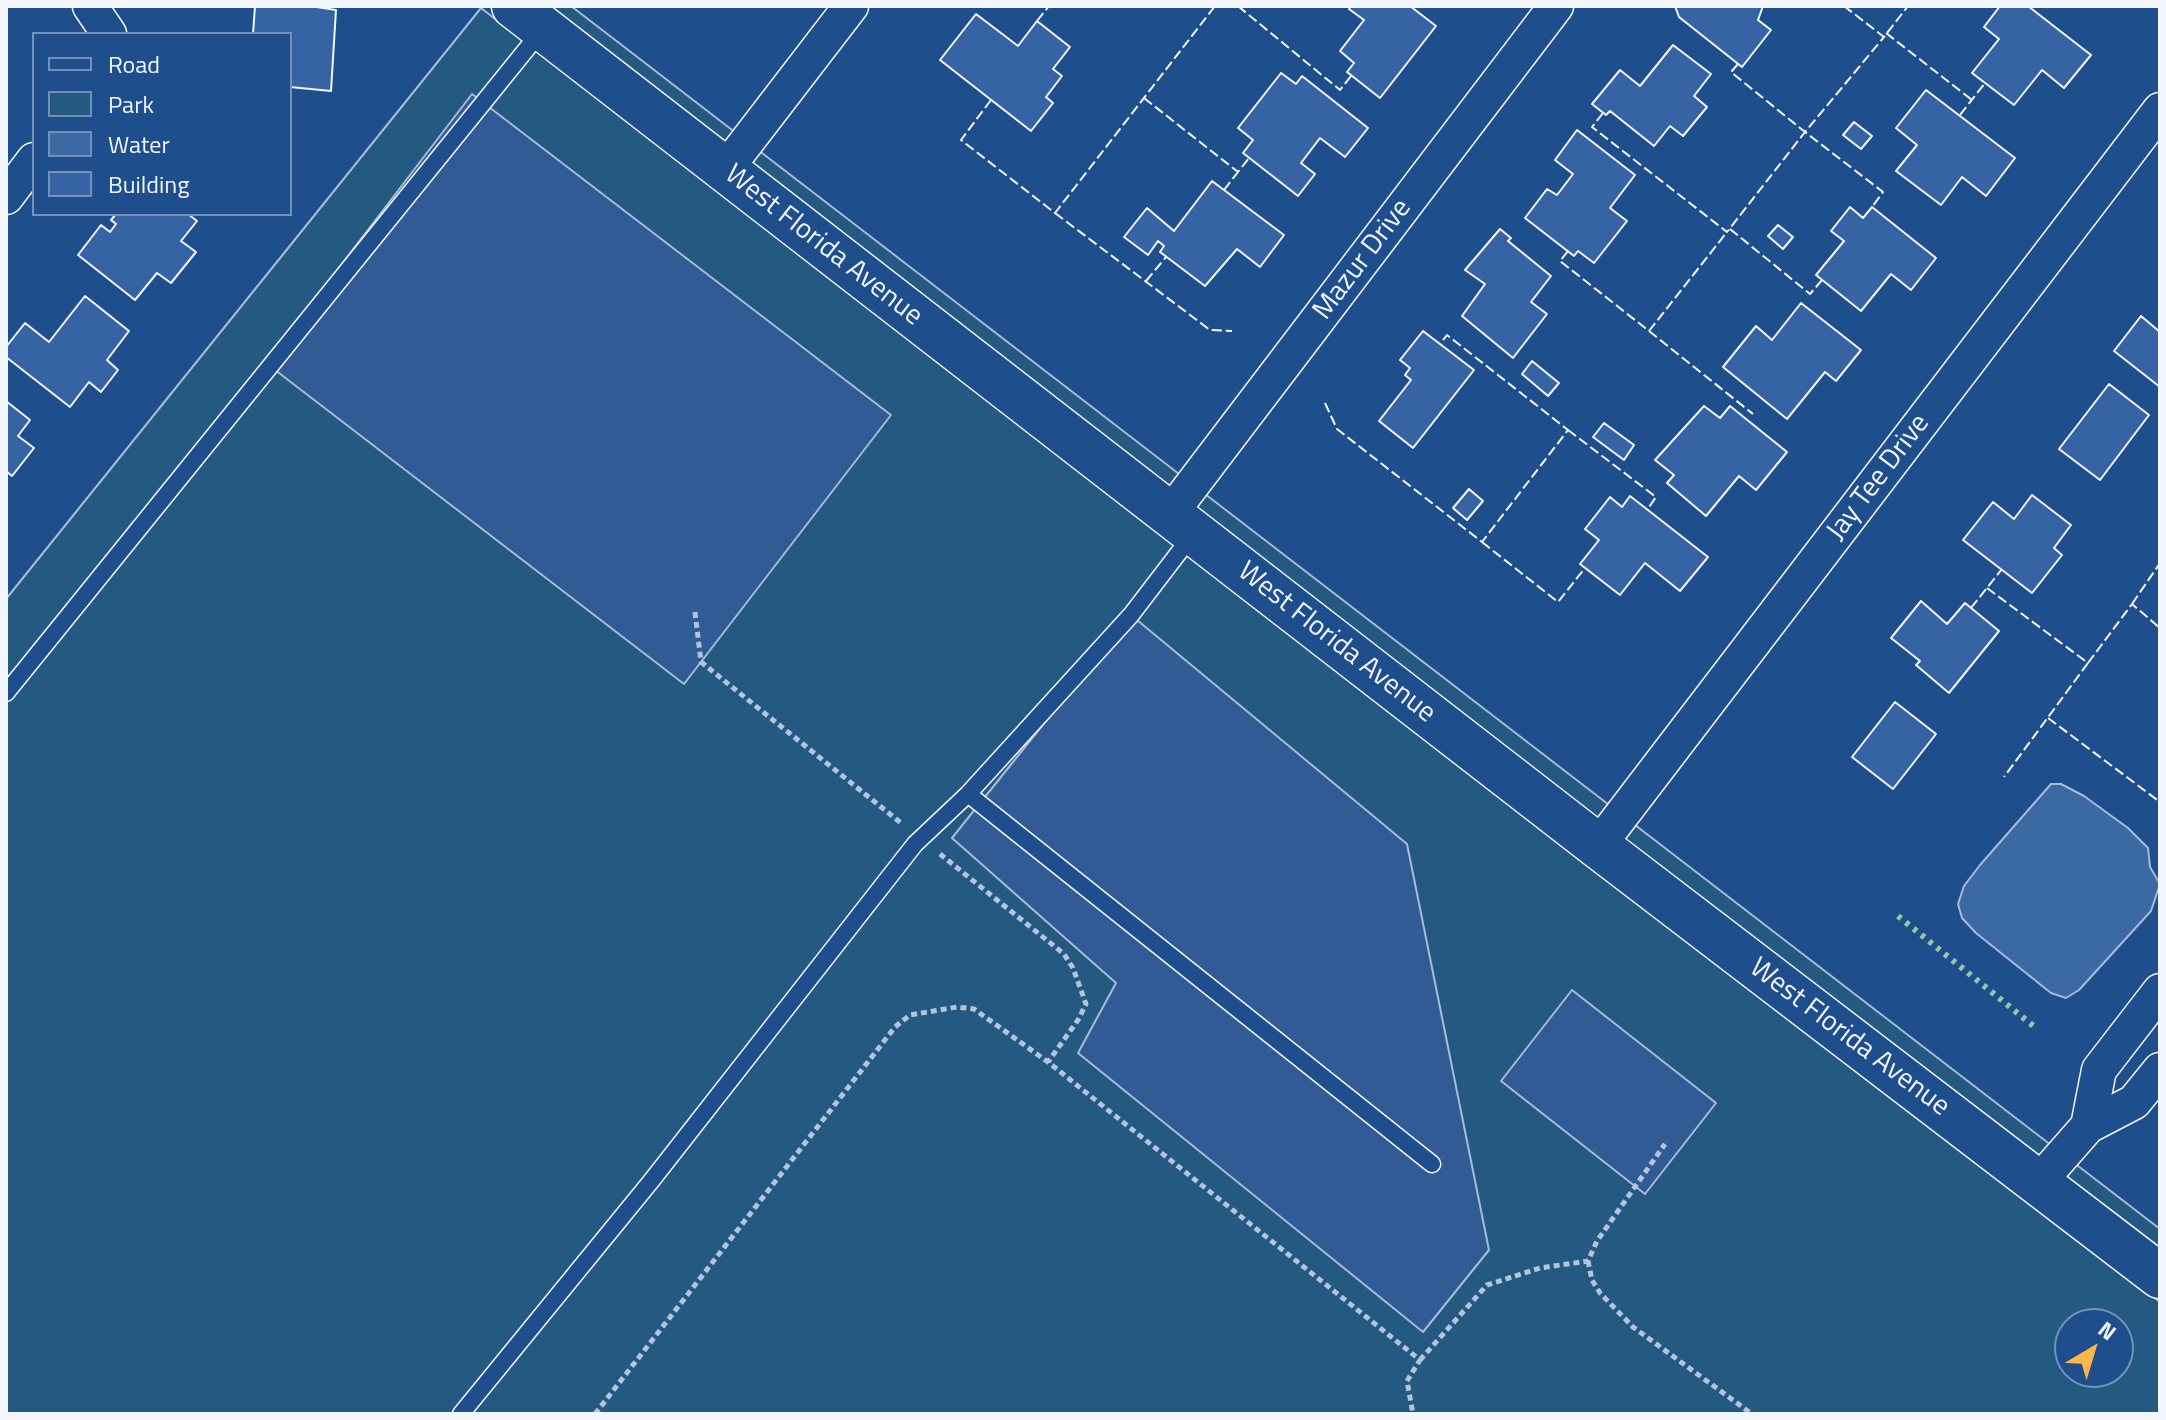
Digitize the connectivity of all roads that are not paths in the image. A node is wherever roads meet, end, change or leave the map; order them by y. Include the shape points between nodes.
1 (90, 6) edge
2 (851, 6) edge
3 (1556, 6) edge
4 (528, 17) edge
5 (108, 32) edge
6 (2160, 110) edge
7 (32, 163) edge
8 (725, 170) junction
9 (6, 197) edge
10 (1182, 523) junction
11 (6, 693) edge
12 (968, 794) junction
13 (1598, 846) junction
14 (2160, 991) edge
15 (2160, 1070) edge
16 (2088, 1126) junction
17 (1432, 1164) dead end
18 (2038, 1183) junction
19 (2160, 1276) edge
20 (461, 1414) edge

1 - 5 street
2 - 8 street
3 - 10 street, Mazur Drive
4 - 8 street, West Florida Avenue
4 - 11 lane
6 - 13 street, Jay Tee Drive
7 - 9 street
8 - 10 street, West Florida Avenue
10 - 12 lane via 1131,615
10 - 13 street, West Florida Avenue
12 - 17 lane
12 - 20 lane via 915,844
13 - 18 street, West Florida Avenue
14 - 16 street via 2099,1070
15 - 16 street via 2134,1102
16 - 18 street
18 - 19 street, West Florida Avenue

